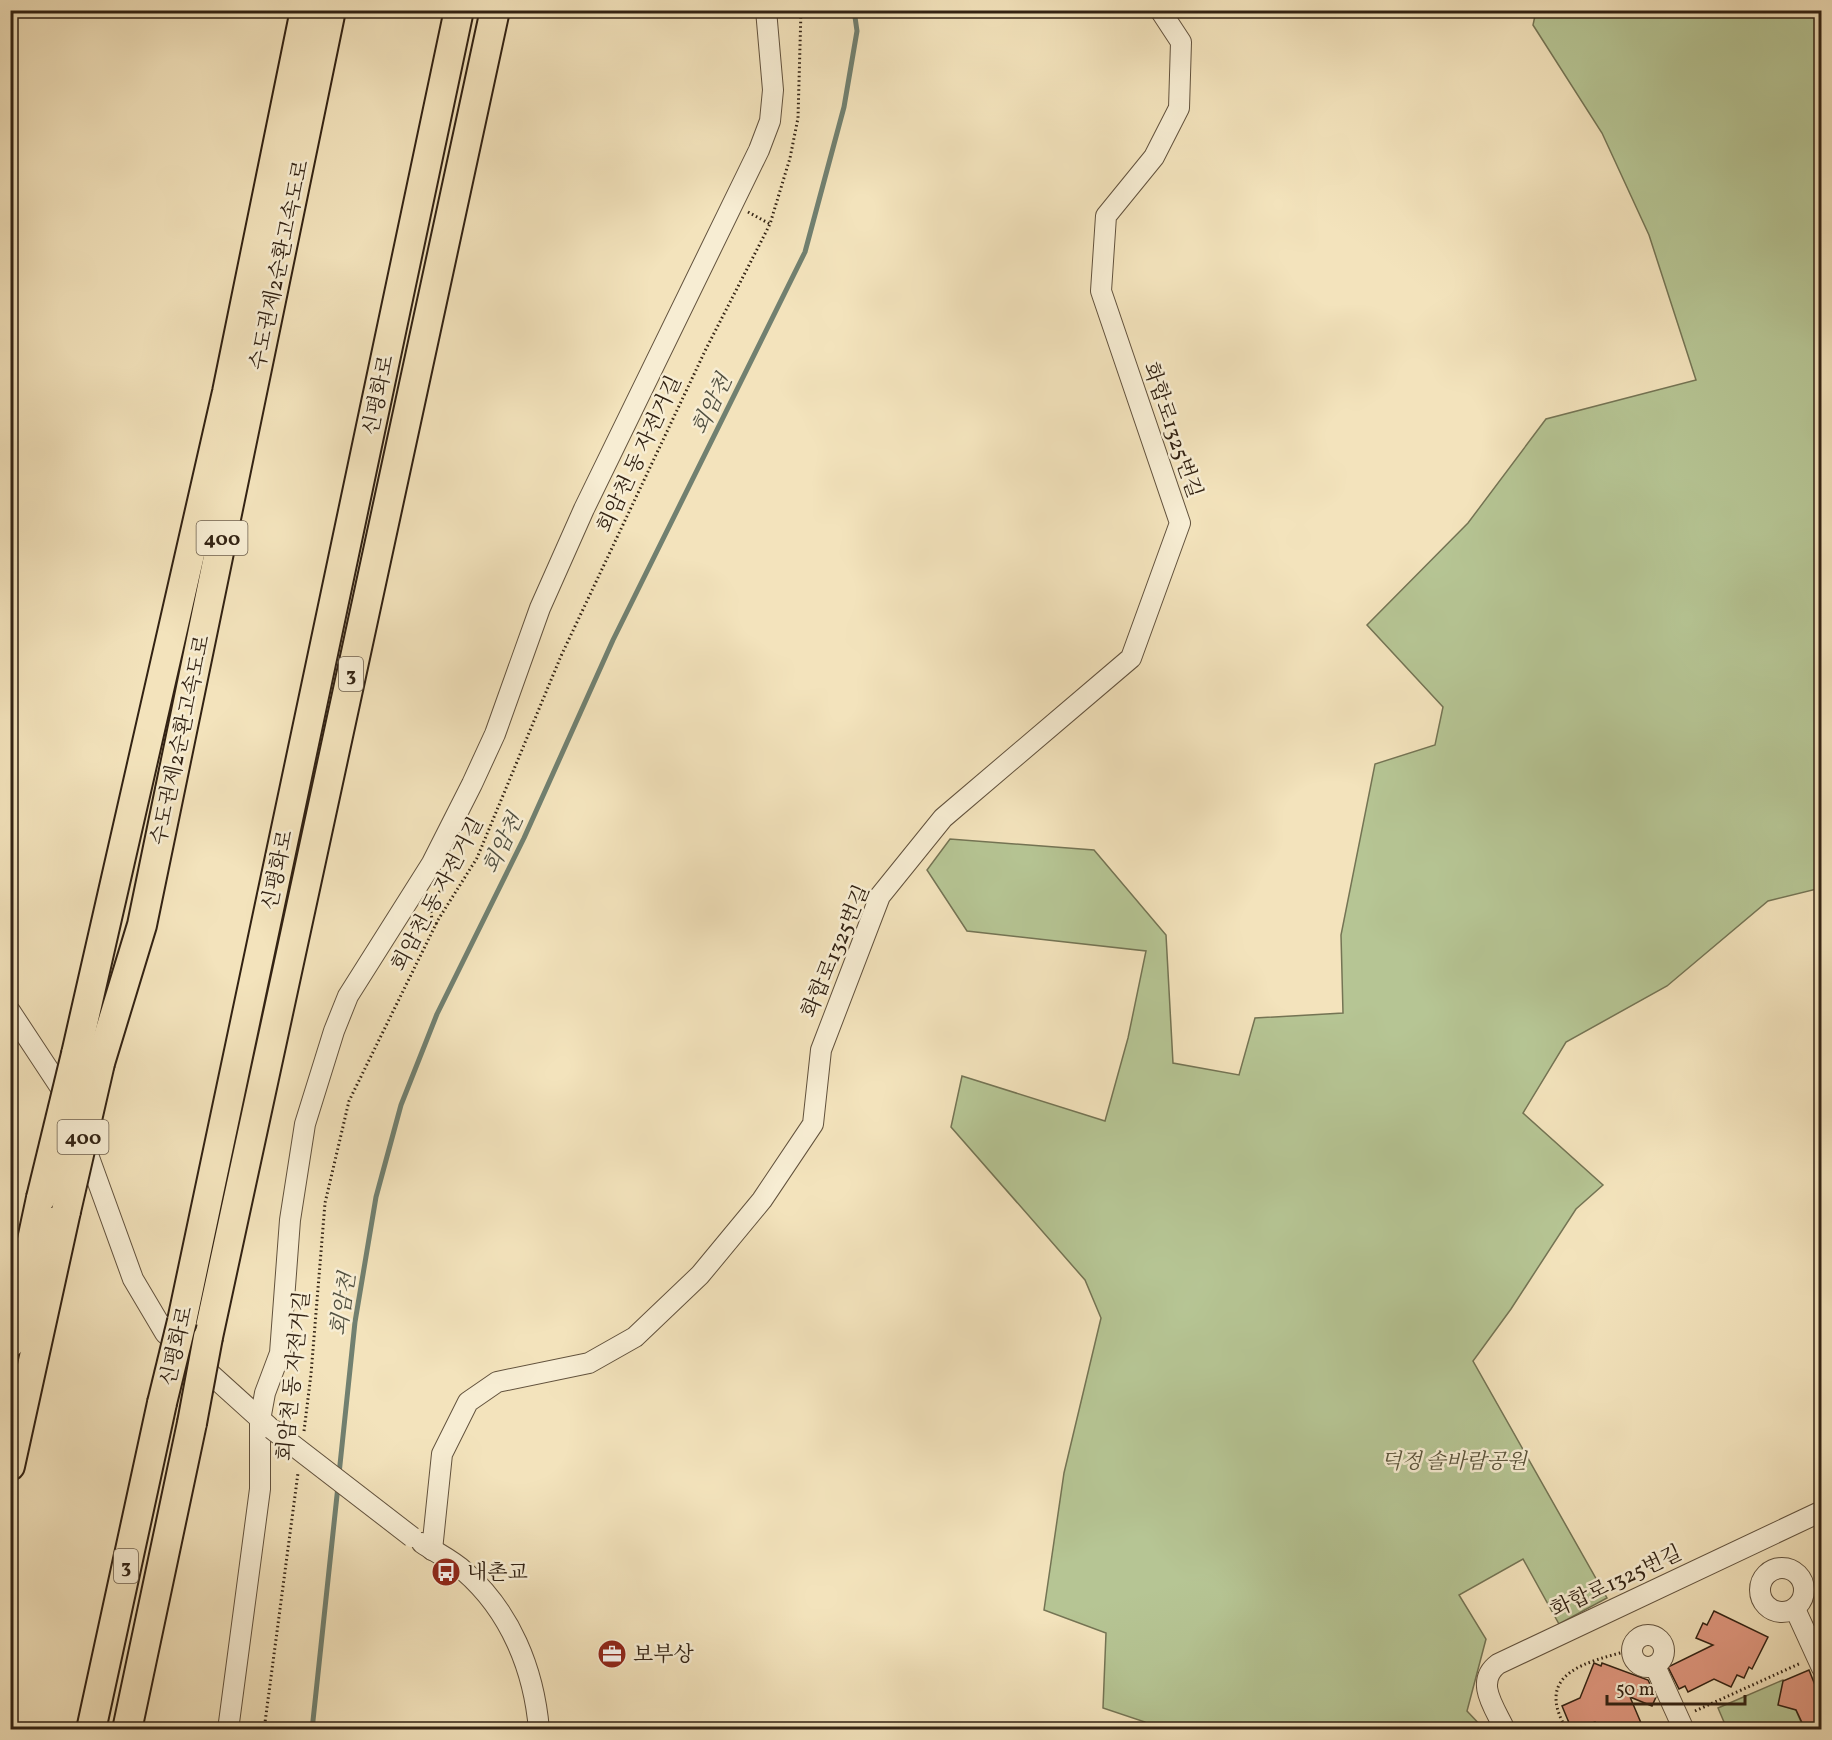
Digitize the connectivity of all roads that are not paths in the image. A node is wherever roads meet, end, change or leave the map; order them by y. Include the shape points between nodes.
1 (304, 10) edge
2 (331, 10) edge
3 (459, 10) edge
4 (495, 10) edge
5 (766, 10) edge
6 (1160, 10) edge
7 (10, 1011) edge
8 (88, 1058) junction
9 (10, 1343) edge
10 (266, 1425) junction
11 (10, 1466) edge
12 (1821, 1511) edge
13 (432, 1550) junction
14 (1796, 1608) dead end
15 (1815, 1664) edge
16 (1655, 1666) junction
17 (1681, 1724) edge
18 (91, 1730) edge
19 (127, 1730) edge
20 (228, 1730) edge
21 (539, 1730) edge
22 (1505, 1730) edge

1 - 8 highway, 수도권제2순환고속도로 / 400
2 - 8 highway, 수도권제2순환고속도로 / 400 via 142,925
3 - 18 highway, 신평화로 / 3, bridge via 182,1321
4 - 19 highway, 신평화로 / 3, bridge via 208,1337
5 - 10 street via 773,90 770,121 584,509 540,608 495,734 472,784 432,863 348,996 334,1031 305,1124 290,1220 280,1353 265,1393
6 - 13 street, 화합로1325번길 via 1181,42 1179,108 1154,157 1106,216 1101,291 1180,523 1131,658 943,818 880,896 821,1050 813,1124 762,1200 700,1275 635,1337 589,1363 496,1382 468,1402 442,1454
7 - 10 street via 65,1092 133,1279 165,1333
8 - 9 highway, 수도권제2순환고속도로 / 400, bridge via 41,1198
8 - 11 highway, 수도권제2순환고속도로 / 400, bridge via 66,1211
10 - 13 street, bridge
10 - 20 street
12 - 22 street, 화합로1325번길 via 1498,1664 1491,1670 1486,1685
13 - 21 street via 463,1569 497,1604 516,1638 529,1675
14 - 15 street
16 - 16 street via 1638,1664 1631,1650 1640,1636 1656,1637 1664,1651
16 - 17 street

